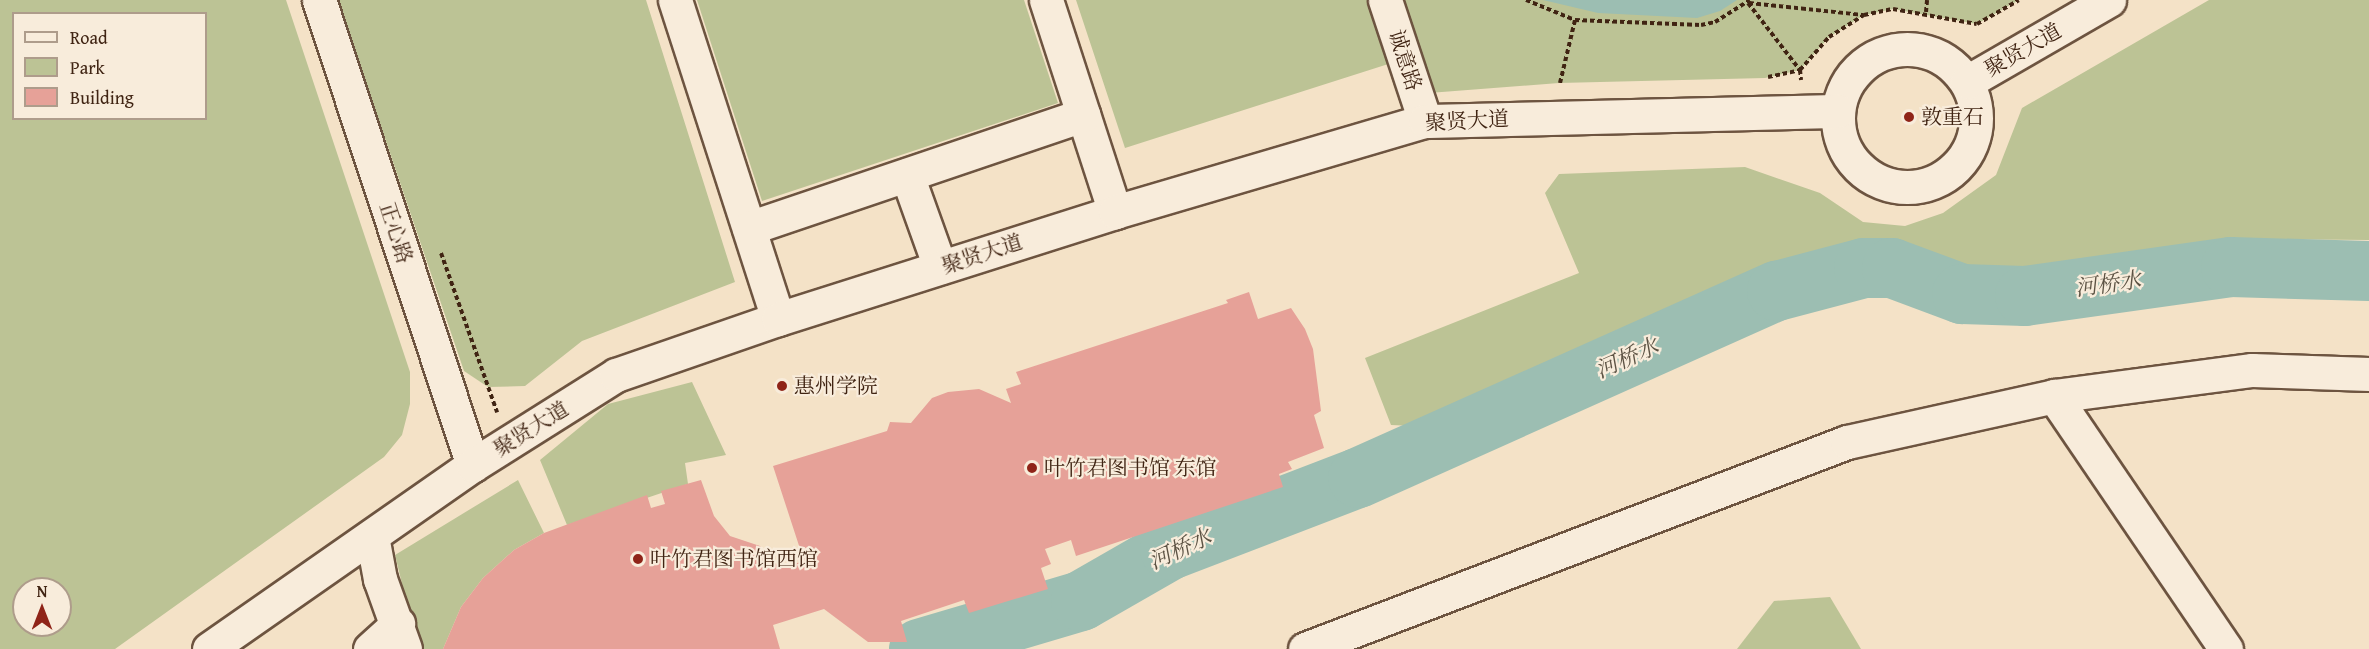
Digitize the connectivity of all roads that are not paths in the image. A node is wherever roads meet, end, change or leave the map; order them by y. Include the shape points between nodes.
1 (319, 0) edge
2 (675, 0) edge
3 (1046, 0) edge
4 (1385, 0) edge
5 (2109, 0) edge
6 (1967, 82) junction
7 (1838, 111) junction
8 (1083, 115) junction
9 (1425, 121) junction
10 (907, 175) junction
11 (1115, 212) junction
12 (749, 228) junction
13 (940, 267) junction
14 (778, 319) junction
15 (2369, 374) edge
16 (2054, 396) junction
17 (473, 465) junction
18 (372, 536) junction
19 (401, 637) edge
20 (209, 649) edge
21 (370, 649) edge
22 (1305, 649) edge
23 (2226, 649) edge

1 - 17 street, 正心路
2 - 12 street
3 - 8 street
4 - 9 street, 诚意路
5 - 6 street, 聚贤大道
6 - 7 street, 聚贤大道 via 1942,57 1924,50 1884,52 1853,75
6 - 7 street, 聚贤大道 via 1976,108 1976,131 1968,153 1953,171 1932,183 1909,187 1886,183 1865,173 1849,156 1840,135
7 - 9 street, 聚贤大道
8 - 10 street
8 - 11 street
9 - 11 street, 聚贤大道
10 - 12 street
10 - 13 street
11 - 13 street, 聚贤大道
12 - 14 street
13 - 14 street, 聚贤大道
14 - 17 street, 聚贤大道 via 616,375
15 - 16 street via 2252,370
16 - 22 street via 1847,442
16 - 23 street
17 - 18 street, 聚贤大道
18 - 19 street via 380,579
18 - 20 street, 聚贤大道
19 - 21 street

